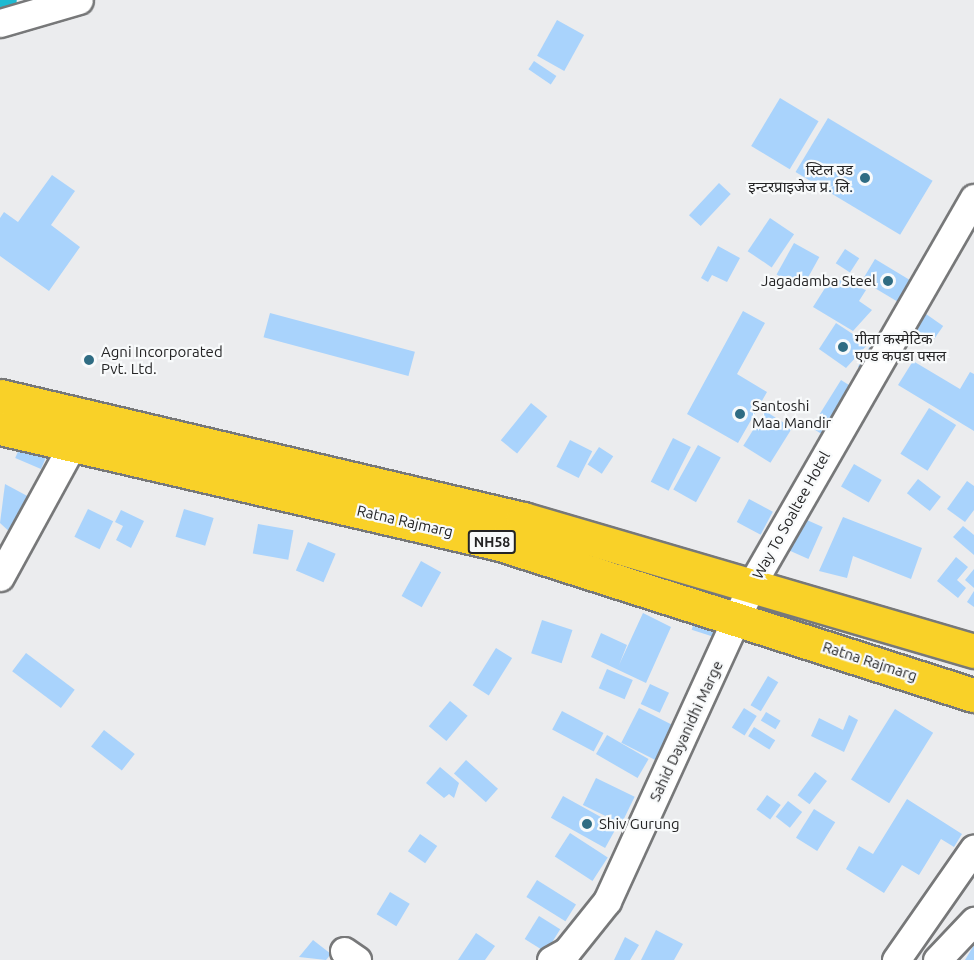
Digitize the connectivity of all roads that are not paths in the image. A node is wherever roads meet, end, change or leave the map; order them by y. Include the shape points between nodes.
1 (79, 0) edge
2 (0, 23) edge
3 (974, 198) edge
4 (0, 396) edge
5 (0, 428) edge
6 (74, 442) junction
7 (0, 577) edge
8 (753, 582) junction
9 (739, 616) junction
10 (974, 651) edge
11 (974, 695) edge
12 (974, 848) edge
13 (974, 921) edge
14 (551, 960) edge
15 (896, 960) edge
16 (938, 960) edge

1 - 2 street
3 - 8 street, Way To Soaltee Hotel
4 - 8 highway, Ratna Rajmarg / NH58 via 523,519
5 - 6 highway, Ratna Rajmarg / NH58
6 - 7 street
6 - 9 highway, Ratna Rajmarg / NH58 via 500,544
8 - 9 street, Way To Soaltee Hotel
8 - 10 highway, Ratna Rajmarg / NH58
9 - 11 highway, Ratna Rajmarg / NH58
9 - 14 street, Sahid Dayanidhi Marge via 607,901 567,951
12 - 15 street
13 - 16 street

